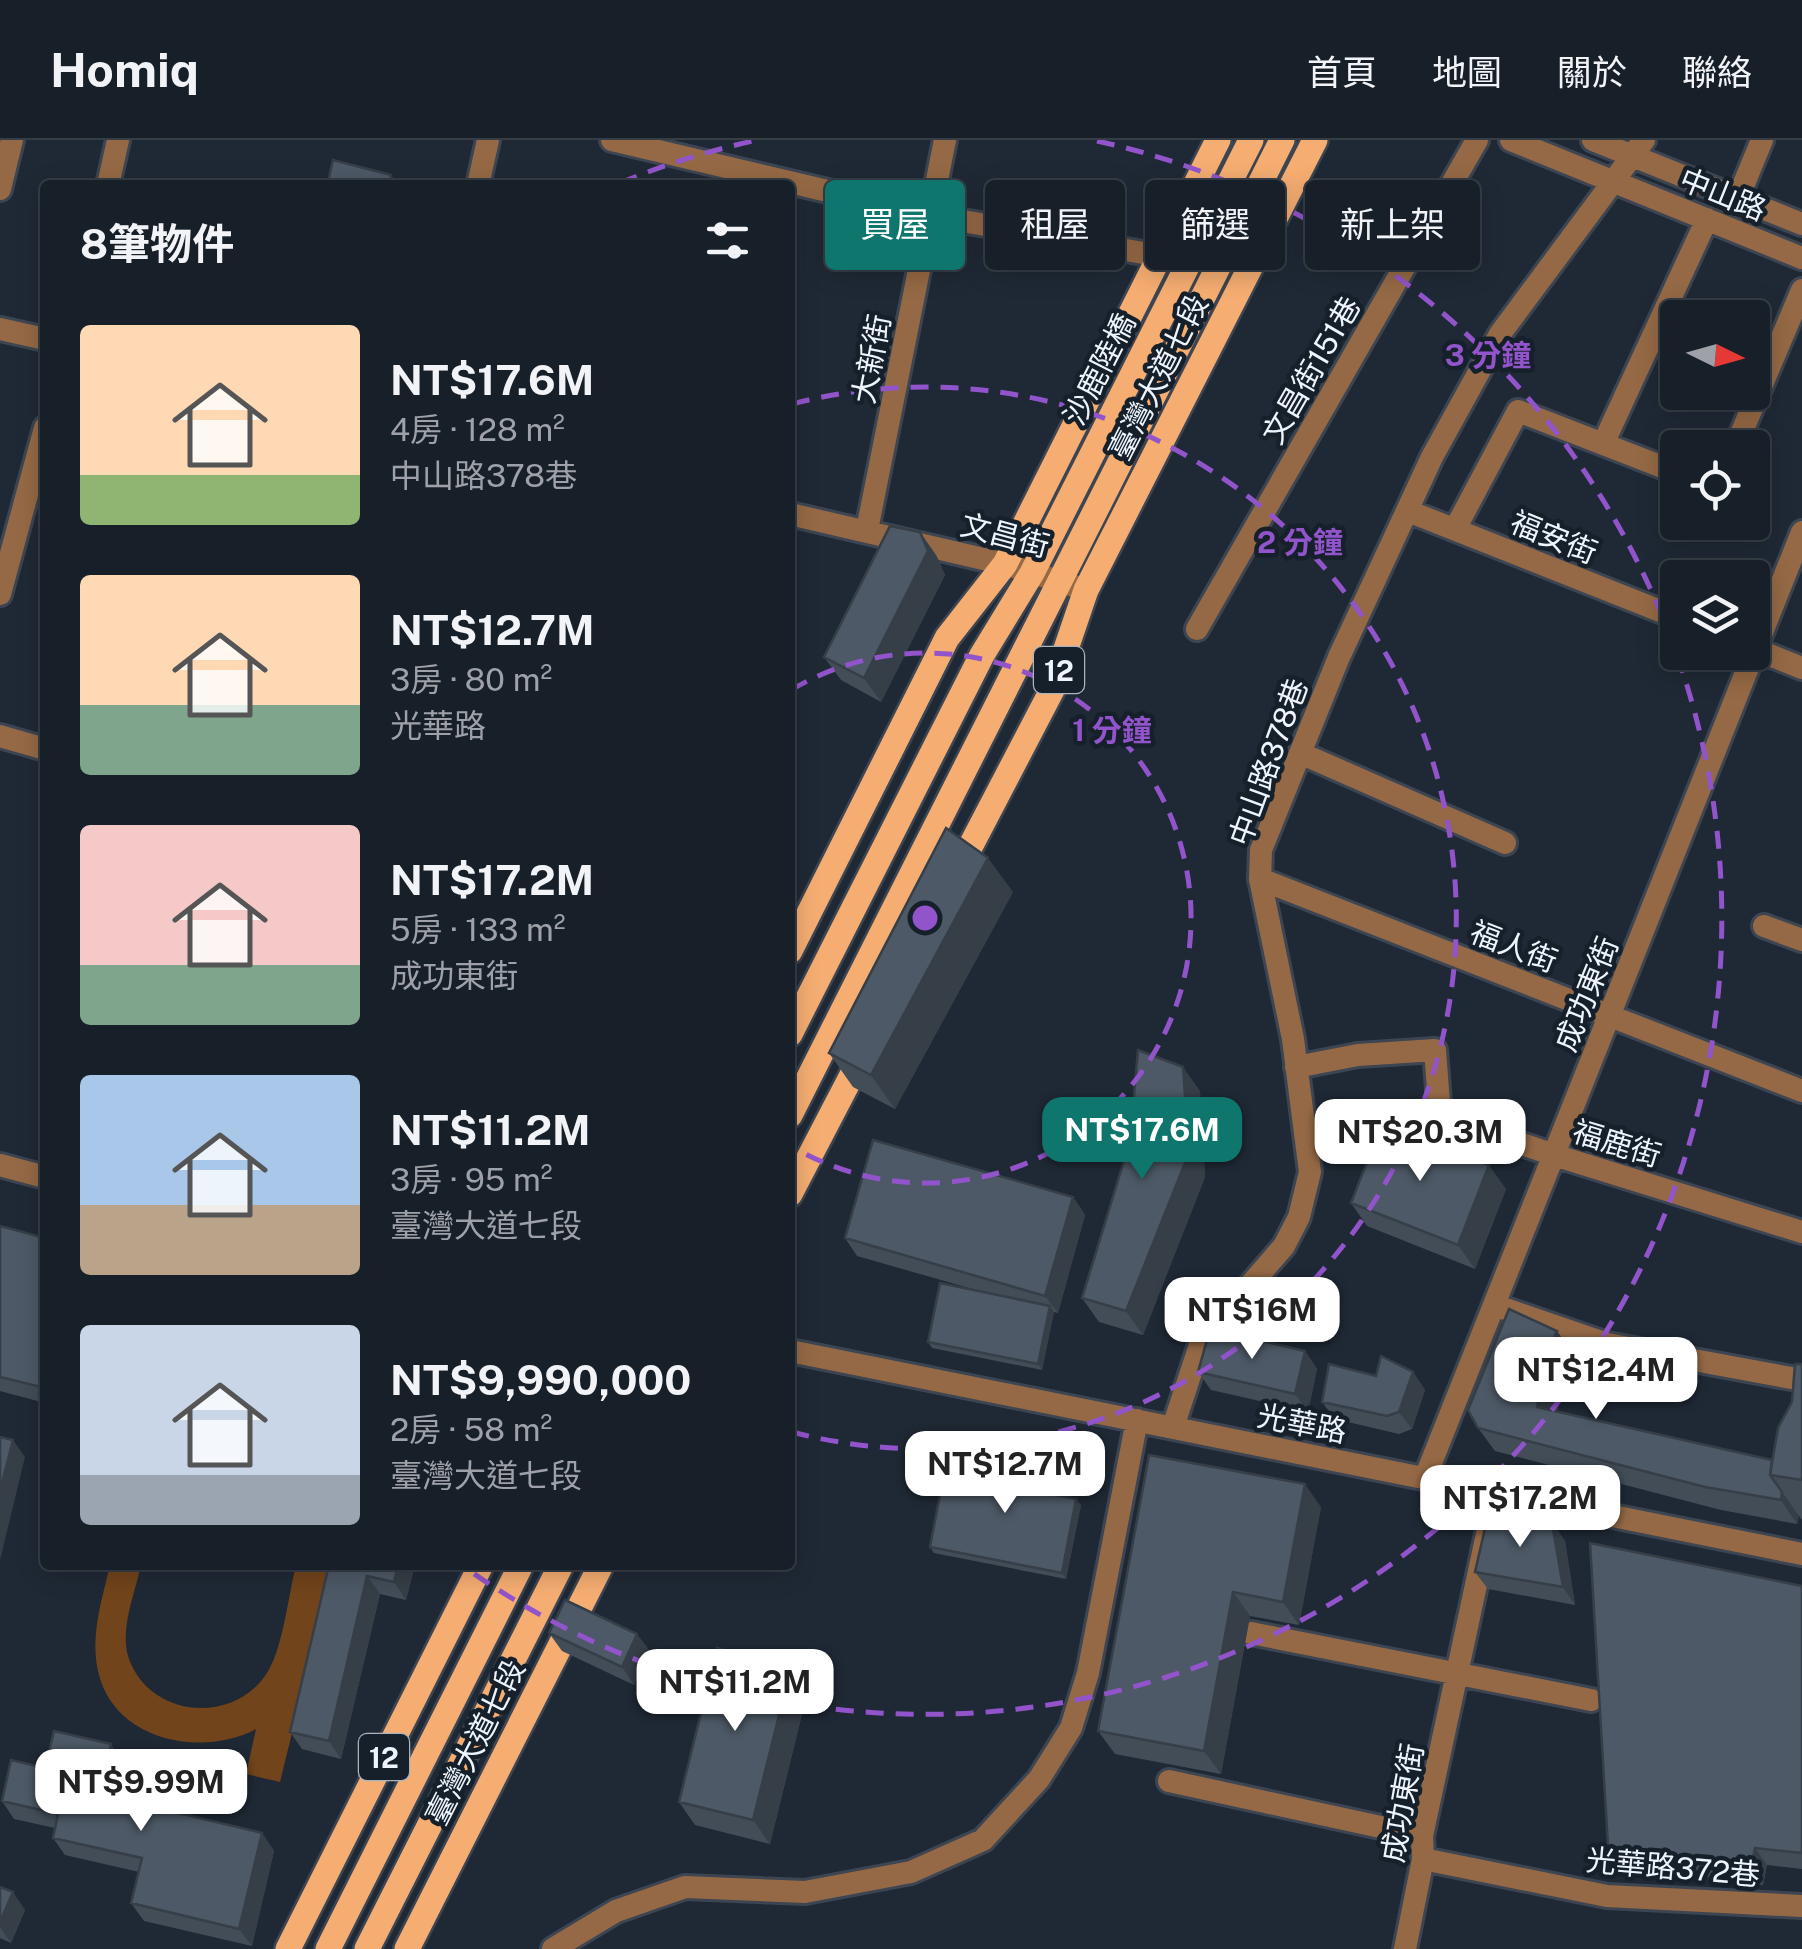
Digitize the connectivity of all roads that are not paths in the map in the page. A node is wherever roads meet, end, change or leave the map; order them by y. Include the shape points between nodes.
1 (12, 140) edge
2 (118, 140) edge
3 (488, 140) edge
4 (612, 140) edge
5 (945, 140) edge
6 (1218, 140) edge
7 (1251, 140) edge
8 (1282, 140) edge
9 (1315, 140) edge
10 (1477, 140) edge
11 (1511, 140) edge
12 (1594, 140) edge
13 (1762, 140) edge
14 (1638, 148) edge
15 (109, 180) edge
16 (479, 180) edge
17 (784, 180) edge
18 (937, 180) edge
19 (1198, 180) edge
20 (1612, 181) junction
21 (795, 183) edge
22 (0, 189) edge
23 (825, 190) edge
24 (1738, 198) junction
25 (1706, 219) junction
26 (965, 220) edge
27 (1802, 224) edge
28 (1145, 253) edge
29 (1802, 258) edge
30 (919, 270) edge
31 (1153, 270) edge
32 (1802, 290) edge
33 (0, 329) edge
34 (40, 338) edge
35 (1744, 430) edge
36 (1603, 444) junction
37 (40, 446) edge
38 (1660, 466) edge
39 (1408, 512) junction
40 (795, 515) edge
41 (867, 530) junction
42 (1455, 530) junction
43 (1802, 532) edge
44 (1005, 564) junction
45 (1032, 573) junction
46 (1059, 581) junction
47 (1086, 590) junction
48 (0, 594) edge
49 (1770, 610) edge
50 (1660, 611) edge
51 (1197, 629) dead end
52 (1770, 655) edge
53 (982, 656) junction
54 (1802, 668) edge
55 (1746, 670) edge
56 (1017, 673) junction
57 (0, 736) edge
58 (40, 748) edge
59 (1300, 753) junction
60 (1505, 843) dead end
61 (1260, 879) junction
62 (943, 899) edge
63 (1764, 926) dead end
64 (1802, 940) edge
65 (795, 942) edge
66 (1610, 1015) junction
67 (795, 1024) edge
68 (871, 1038) edge
69 (1296, 1068) junction
70 (1802, 1092) edge
71 (795, 1104) edge
72 (1554, 1155) junction
73 (0, 1166) edge
74 (40, 1176) edge
75 (795, 1184) edge
76 (1802, 1232) edge
77 (1494, 1305) junction
78 (795, 1352) edge
79 (1802, 1380) edge
80 (1137, 1420) junction
81 (1173, 1428) junction
82 (1425, 1478) junction
83 (1496, 1492) junction
84 (1802, 1554) edge
85 (478, 1570) edge
86 (518, 1570) edge
87 (558, 1570) edge
88 (598, 1570) edge
89 (1251, 1633) dead end
90 (1458, 1674) junction
91 (1592, 1700) dead end
92 (1169, 1781) dead end
93 (1423, 1847) junction
94 (1802, 1906) edge
95 (288, 1949) edge
96 (328, 1949) edge
97 (367, 1949) edge
98 (407, 1949) edge
99 (554, 1949) edge
100 (1405, 1949) edge

1 - 22 street
2 - 15 street
3 - 16 street
4 - 17 street
5 - 18 street, 大新街
6 - 19 main road, 臺灣大道七段 / 12
7 - 45 main road, 沙鹿陸橋 / 12
8 - 46 main road, 沙鹿陸橋 / 12
9 - 47 main road, 臺灣大道七段 / 12
10 - 51 street, 文昌街151巷
11 - 20 street, 中山路
12 - 14 street, 中山路
13 - 24 street
14 - 20 street, 中山路378巷
14 - 24 street, 中山路
20 - 25 street, 中山路
20 - 39 street, 中山路378巷 via 1500,334
21 - 23 street
24 - 27 street, 中山路
25 - 29 street, 中山路
25 - 36 street
26 - 28 street
30 - 41 street, 大新街
31 - 44 main road, 臺灣大道七段 / 12
32 - 35 street
33 - 34 street
36 - 38 street
36 - 42 street via 1518,411
37 - 48 street
39 - 42 street, 福安街
39 - 59 street, 中山路378巷
40 - 41 street, 文昌街
41 - 44 street, 文昌街
42 - 50 street, 福安街
43 - 49 street, 成功東街
44 - 45 street, 文昌街
44 - 53 main road, 臺灣大道七段 / 12
44 - 65 main road, 臺灣大道七段 / 12 via 947,638
45 - 46 street, 文昌街
45 - 53 main road, 臺灣大道七段 / 12
46 - 47 street, 文昌街
46 - 56 main road, 臺灣大道七段 / 12
47 - 56 main road, 臺灣大道七段 / 12
47 - 62 main road, 臺灣大道七段 / 12 via 1052,690
52 - 54 street
53 - 67 main road, 臺灣大道七段 / 12
55 - 66 street, 成功東街
56 - 71 main road, 臺灣大道七段 / 12
57 - 58 street
59 - 60 street
59 - 61 street, 中山路378巷 via 1261,850
61 - 66 street, 福人街
61 - 69 street, 中山路378巷
63 - 64 street
66 - 70 street, 福人街
66 - 72 street, 成功東街
68 - 75 main road
69 - 72 street, 福鹿街 via 1435,1050 1440,1116
69 - 81 street, 中山路378巷 via 1310,1172 1299,1216 1284,1246 1202,1342
72 - 76 street, 福鹿街
72 - 77 street, 成功東街
73 - 74 street
77 - 79 street via 1607,1344
77 - 82 street, 成功東街
78 - 80 street, 光華路
80 - 81 street, 光華路
80 - 99 street via 1088,1673 1071,1728 1038,1779 983,1840 911,1872 805,1892 685,1888 616,1911
81 - 82 street, 光華路
82 - 83 street, 光華路
83 - 84 street, 光華路
83 - 90 street, 成功東街
85 - 95 main road, 12
86 - 96 main road, 臺灣大道七段 / 12
87 - 97 main road, 臺灣大道七段 / 12
88 - 98 main road, 臺灣大道七段
89 - 90 street
90 - 91 street
90 - 93 street, 成功東街
92 - 93 street, 光華路372巷
93 - 94 street, 光華路372巷 via 1608,1896
93 - 100 street, 成功東街

